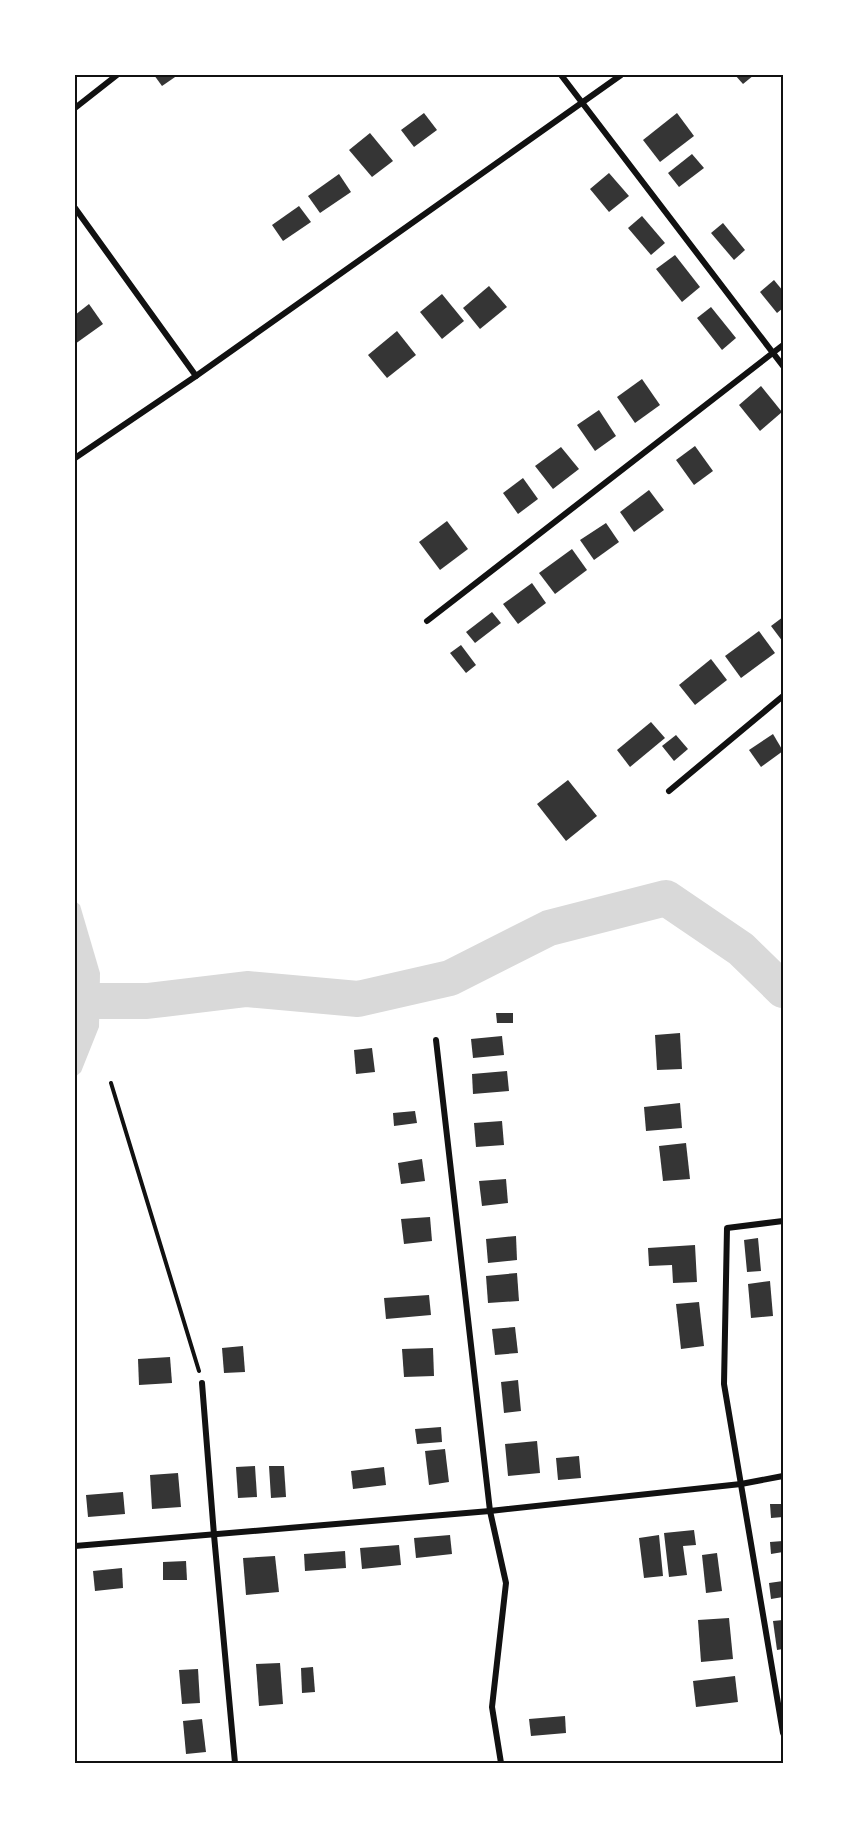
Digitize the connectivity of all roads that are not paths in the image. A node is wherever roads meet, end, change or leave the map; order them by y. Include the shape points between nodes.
1 (117, 75) edge
2 (561, 75) edge
3 (621, 75) edge
4 (584, 103) junction
5 (75, 108) edge
6 (75, 208) edge
7 (783, 345) edge
8 (772, 353) junction
9 (783, 366) edge
10 (196, 376) junction
11 (75, 458) edge
12 (428, 621) dead end
13 (783, 696) edge
14 (669, 791) dead end
15 (436, 1040) dead end
16 (783, 1221) edge
17 (202, 1383) road end
18 (783, 1476) edge
19 (741, 1484) junction
20 (490, 1511) junction
21 (214, 1535) junction
22 (75, 1546) edge
23 (783, 1733) edge
24 (236, 1763) edge
25 (501, 1763) edge

1 - 5 street
2 - 4 street
3 - 4 street
4 - 8 street
4 - 10 street
6 - 10 street
7 - 8 street
8 - 9 street
8 - 12 street
10 - 11 street
13 - 14 street
15 - 20 street
16 - 19 street via 727,1228 724,1384
17 - 21 street
18 - 19 street
19 - 20 street
19 - 23 street
20 - 21 street
20 - 25 street via 506,1583 492,1707
21 - 22 street
21 - 24 street

